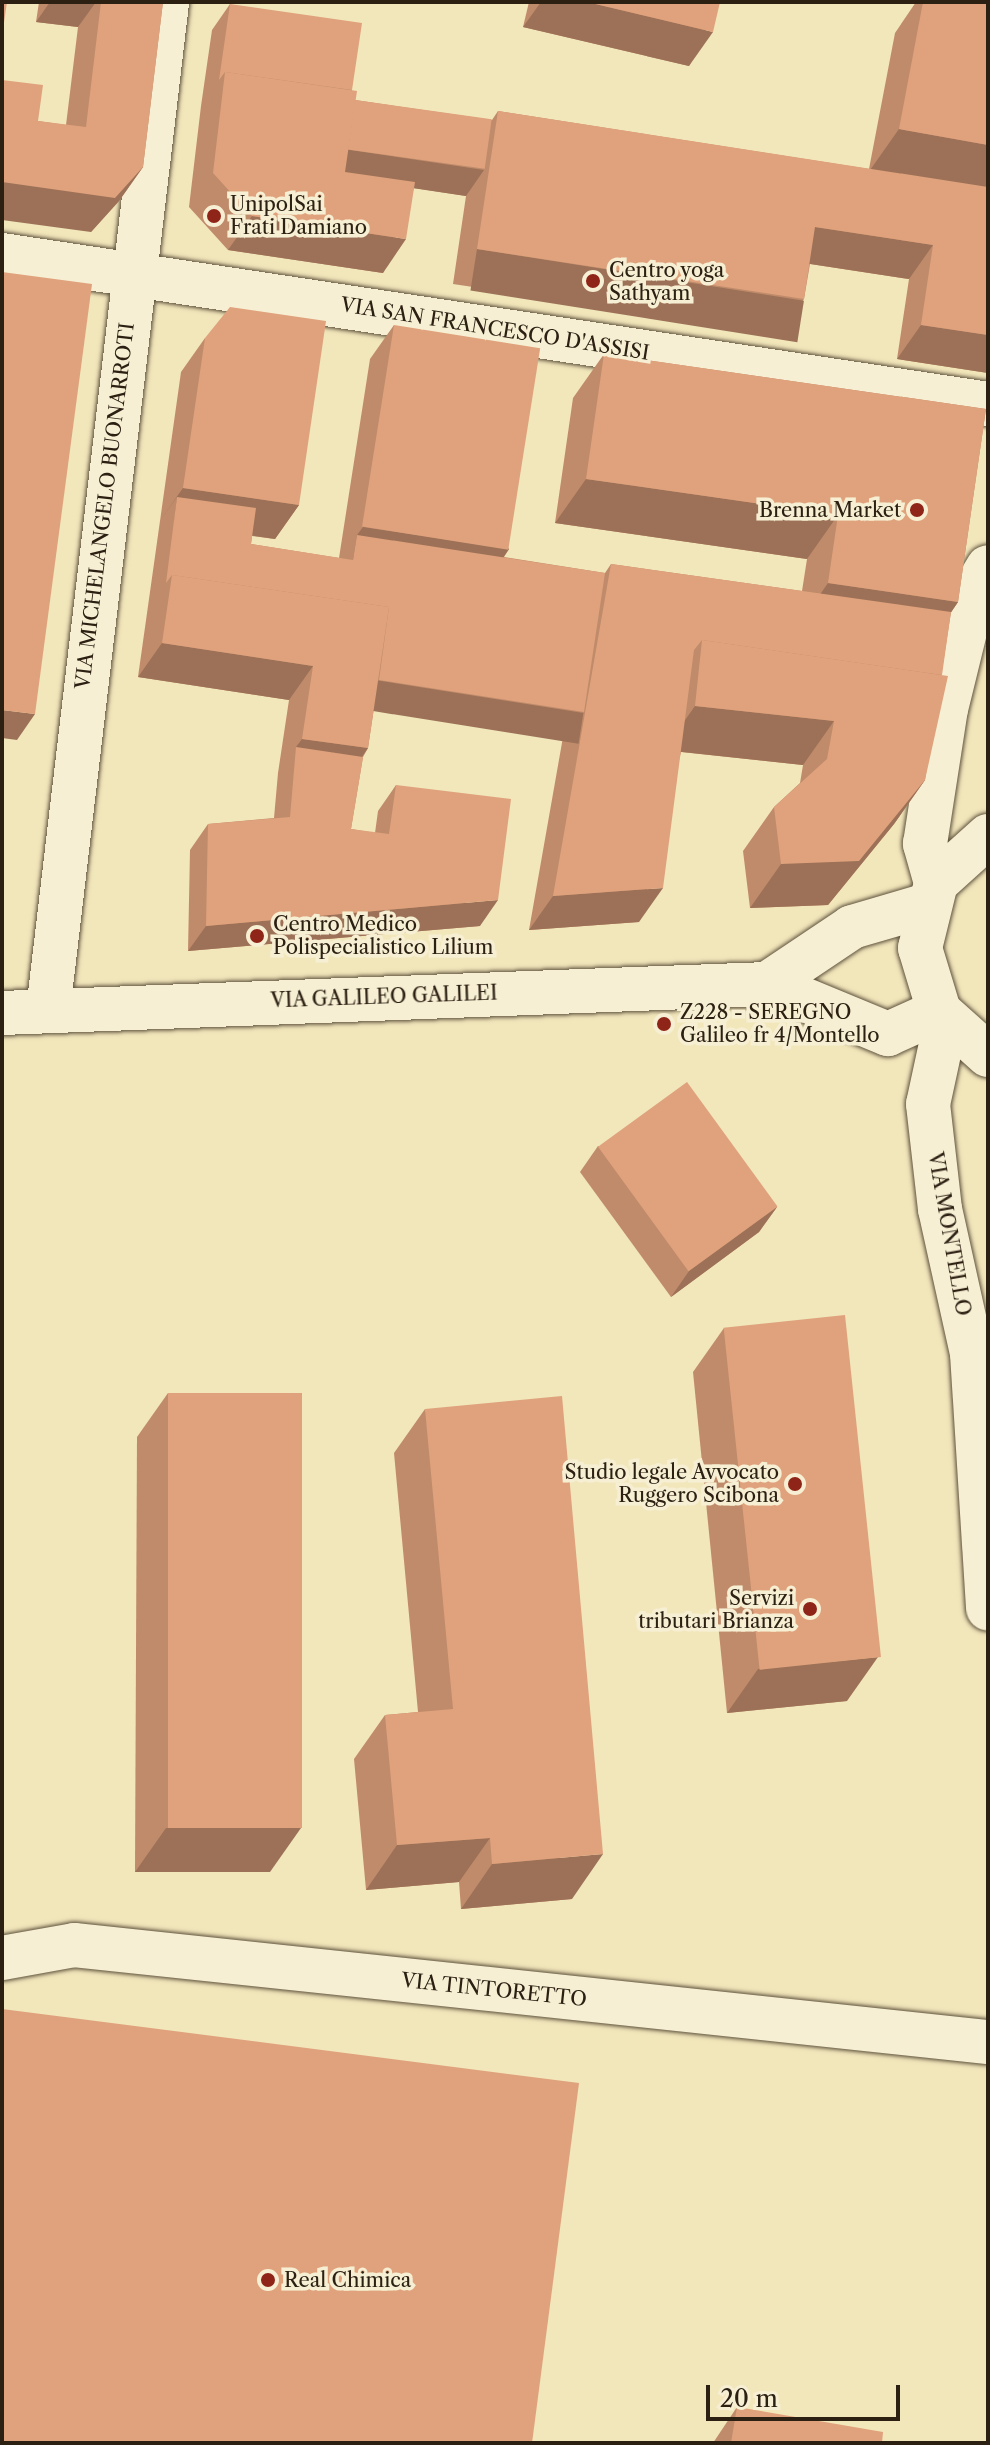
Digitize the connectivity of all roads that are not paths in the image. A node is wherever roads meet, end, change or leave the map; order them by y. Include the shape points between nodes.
1 (167, 2) edge
2 (2, 255) edge
3 (133, 275) junction
4 (988, 404) edge
5 (988, 567) edge
6 (988, 836) edge
7 (931, 894) junction
8 (767, 984) junction
9 (48, 1011) junction
10 (2, 1013) edge
11 (942, 1016) junction
12 (888, 1034) junction
13 (988, 1055) edge
14 (928, 1104) junction
15 (988, 1292) edge
16 (972, 1353) junction
17 (988, 1609) edge
18 (2, 1958) edge
19 (988, 2042) edge

1 - 3 street, VIA MICHELANGELO BUONARROTI
2 - 3 street, VIA SAN FRANCESCO D'ASSISI
3 - 4 street, VIA SAN FRANCESCO D'ASSISI
3 - 9 street, VIA MICHELANGELO BUONARROTI
5 - 7 street via 976,587 946,709 925,844
6 - 7 street via 954,859
7 - 8 street via 852,927
7 - 11 street via 922,971
8 - 9 street, VIA GALILEO GALILEI
8 - 12 street, VIA GALILEO GALILEI
9 - 10 street, VIA GALILEO GALILEI
11 - 12 street
11 - 13 street
11 - 14 street, VIA MONTELLO
12 - 14 street
14 - 16 street, VIA MONTELLO via 940,1209
15 - 16 street, VIA MONTELLO
16 - 17 street, VIA MONTELLO
18 - 19 street, VIA TINTORETTO via 74,1945

